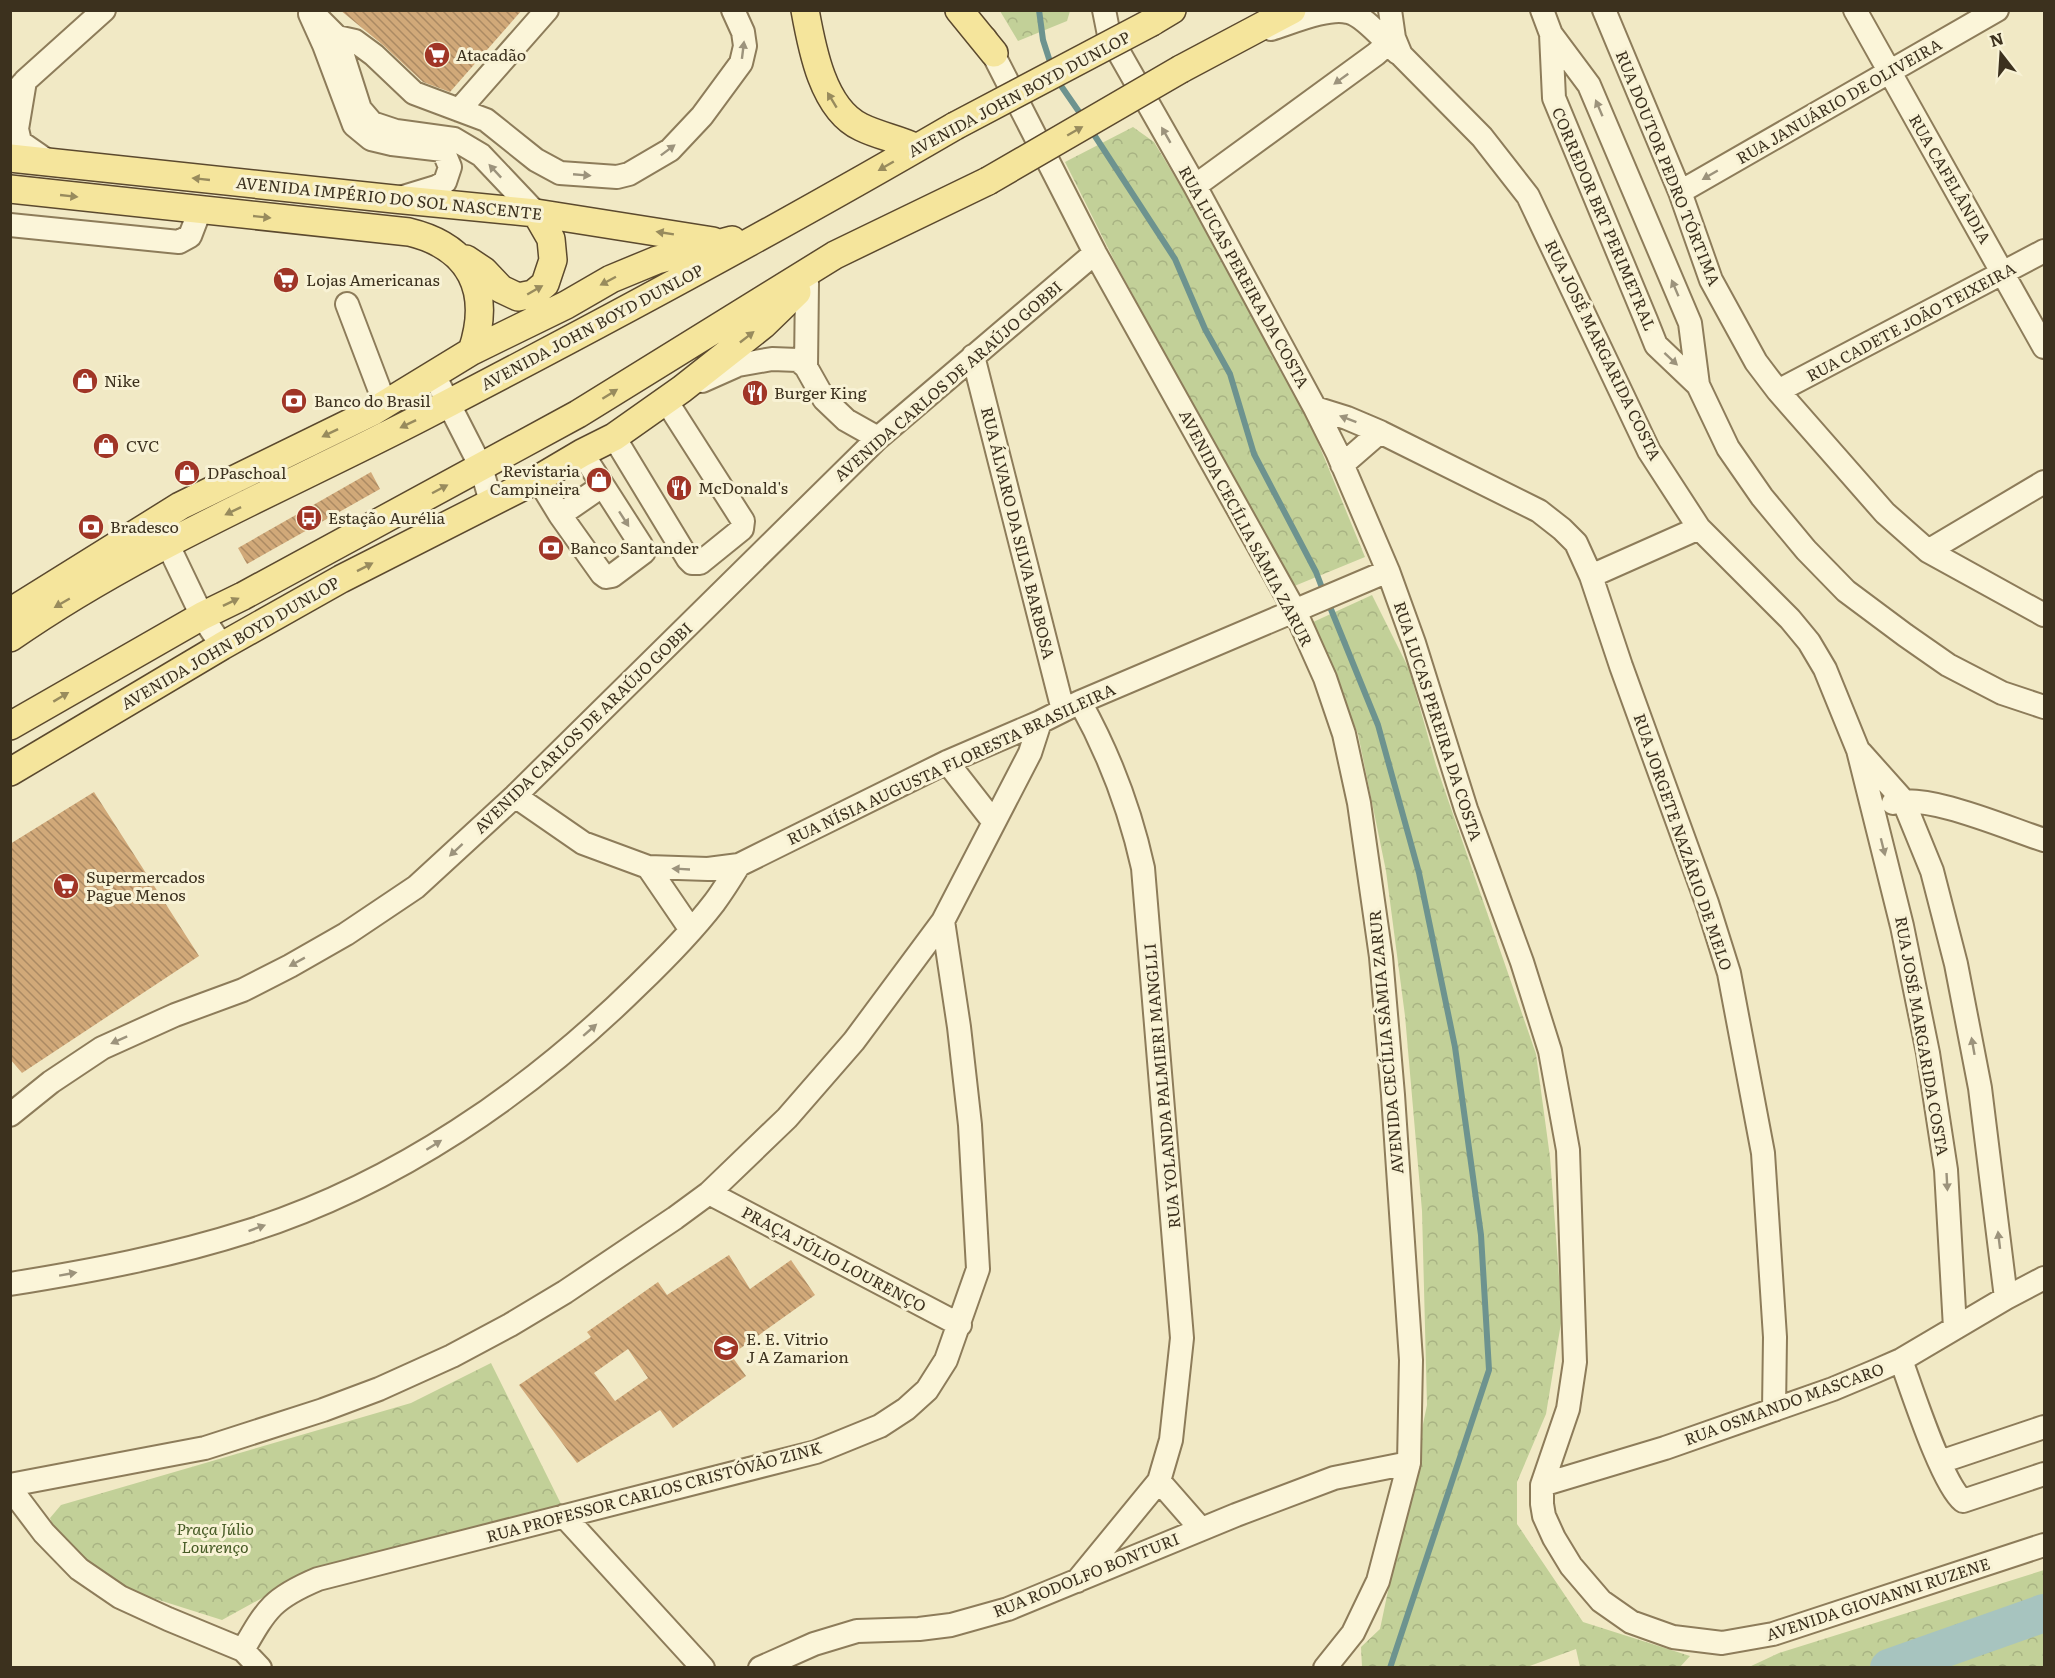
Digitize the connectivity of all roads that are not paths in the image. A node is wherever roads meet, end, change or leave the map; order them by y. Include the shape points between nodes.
1 (104, 10) edge
2 (547, 10) edge
3 (733, 10) edge
4 (804, 10) edge
5 (959, 10) edge
6 (970, 10) edge
7 (1104, 10) edge
8 (1292, 10) edge
9 (1390, 10) edge
10 (1542, 10) edge
11 (1604, 10) edge
12 (1855, 10) edge
13 (1998, 10) edge
14 (1162, 16) edge
15 (1551, 34) junction
16 (337, 38) junction
17 (1237, 39) junction
18 (1394, 46) junction
19 (994, 53) junction
20 (1889, 71) junction
21 (18, 89) edge
22 (459, 110) junction
23 (917, 148) junction
24 (10, 158) edge
25 (48, 162) junction
26 (1195, 186) junction
27 (10, 189) edge
28 (1680, 192) junction
29 (394, 200) junction
30 (200, 210) junction
31 (536, 213) junction
32 (10, 225) edge
33 (766, 234) junction
34 (723, 243) junction
35 (2044, 251) edge
36 (1095, 253) junction
37 (835, 255) junction
38 (460, 258) junction
39 (2004, 273) junction
40 (807, 283) junction
41 (347, 304) dead end
42 (2044, 347) edge
43 (472, 351) junction
44 (973, 356) junction
45 (806, 367) junction
46 (434, 375) junction
47 (1698, 385) junction
48 (1778, 391) junction
49 (674, 394) junction
50 (448, 403) junction
51 (385, 404) junction
52 (1315, 408) junction
53 (1380, 432) junction
54 (614, 438) junction
55 (878, 438) junction
56 (582, 453) junction
57 (1342, 465) junction
58 (481, 467) junction
59 (538, 479) junction
60 (2044, 482) edge
61 (602, 486) junction
62 (491, 502) junction
63 (560, 515) junction
64 (1699, 528) junction
65 (160, 533) junction
66 (1928, 551) junction
67 (1388, 571) junction
68 (1591, 576) junction
69 (1303, 608) junction
70 (10, 612) edge
71 (2044, 615) edge
72 (202, 616) junction
73 (10, 638) edge
74 (222, 646) junction
75 (1072, 706) junction
76 (2044, 707) edge
77 (1040, 722) junction
78 (10, 726) edge
79 (1858, 750) junction
80 (947, 762) junction
81 (10, 772) edge
82 (515, 796) junction
83 (1903, 800) junction
84 (1874, 809) junction
85 (993, 821) junction
86 (2044, 840) edge
87 (739, 865) junction
88 (648, 867) junction
89 (943, 921) junction
90 (691, 930) junction
91 (10, 1115) edge
92 (709, 1193) junction
93 (2044, 1278) edge
94 (10, 1284) edge
95 (2006, 1298) junction
96 (960, 1325) junction
97 (1955, 1328) junction
98 (1900, 1360) junction
99 (1774, 1410) junction
100 (2044, 1427) edge
101 (1940, 1462) junction
102 (1409, 1463) junction
103 (2044, 1474) edge
104 (1159, 1480) junction
105 (1542, 1485) junction
106 (10, 1486) edge
107 (564, 1516) junction
108 (1201, 1529) junction
109 (2044, 1545) edge
110 (1077, 1581) junction
111 (243, 1650) junction
112 (260, 1668) edge
113 (703, 1668) edge
114 (760, 1668) edge
115 (1325, 1668) edge

1 - 21 street
2 - 22 street
22 -> 3 street via 486,120 536,160 560,173 617,177 629,174 670,150 702,116 741,63 743,32
23 -> 4 main road via 858,126 842,114 829,97
5 - 19 main road
6 - 19 street, AVENIDA CECÍLIA SÂMIA ZARUR
26 -> 7 street, RUA LUCAS PEREIRA DA COSTA via 1109,35
8 - 17 main road, AVENIDA JOHN BOYD DUNLOP
9 - 18 street
10 - 15 street, CORREDOR BRT PERIMETRAL
11 - 28 street, RUA DOUTOR PEDRO TÓRTIMA
12 - 20 street, RUA CAFELÂNDIA
13 - 20 street, RUA JANUÁRIO DE OLIVEIRA
14 - 23 main road, AVENIDA JOHN BOYD DUNLOP, bridge
47 -> 15 street, CORREDOR BRT PERIMETRAL via 1690,323 1589,85
15 -> 47 street, CORREDOR BRT PERIMETRAL via 1554,98 1656,345
16 - 22 street via 355,40 414,93
16 - 29 street via 311,11 354,125 371,139 443,150 450,167 445,182
31 -> 16 street via 481,155 454,139 396,131 372,123 360,109
17 - 18 street, RUA JOSÉ MARGARIDA COSTA via 1312,16 1348,12
37 -> 17 main road, AVENIDA JOHN BOYD DUNLOP, bridge via 988,181
18 -> 26 street
18 - 64 street, RUA JOSÉ MARGARIDA COSTA via 1482,137 1528,196 1649,451
19 - 36 street, AVENIDA CECÍLIA SÂMIA ZARUR
20 -> 28 street, RUA JANUÁRIO DE OLIVEIRA
20 - 39 street, RUA CAFELÂNDIA
21 - 25 street via 20,142
23 -> 33 main road, AVENIDA JOHN BOYD DUNLOP
24 - 25 main road, AVENIDA IMPÉRIO DO SOL NASCENTE
29 -> 25 main road, AVENIDA IMPÉRIO DO SOL NASCENTE
26 - 52 street, RUA LUCAS PEREIRA DA COSTA
27 -> 30 main road, AVENIDA IMPÉRIO DO SOL NASCENTE
28 - 48 street, RUA DOUTOR PEDRO TÓRTIMA via 1711,280 1756,362
29 - 31 main road, AVENIDA IMPÉRIO DO SOL NASCENTE
30 - 32 street via 190,236 179,242
30 -> 38 main road, AVENIDA IMPÉRIO DO SOL NASCENTE via 409,232 430,237
34 -> 31 main road, AVENIDA IMPÉRIO DO SOL NASCENTE
38 -> 31 main road, AVENIDA IMPÉRIO DO SOL NASCENTE via 484,271 501,289 518,297 533,294 545,284 553,260 551,239
33 - 34 main road, AVENIDA IMPÉRIO DO SOL NASCENTE
33 - 50 main road, AVENIDA JOHN BOYD DUNLOP
34 -> 43 main road via 657,260 611,279
35 - 39 street, RUA CADETE JOÃO TEIXEIRA
36 - 44 street, AVENIDA CARLOS DE ARAÚJO GOBBI
36 - 69 street, AVENIDA CECÍLIA SÂMIA ZARUR
37 - 40 main road, AVENIDA JOHN BOYD DUNLOP
58 -> 37 main road, AVENIDA JOHN BOYD DUNLOP via 578,414
38 - 43 main road via 474,278 480,315
39 - 42 street, RUA CAFELÂNDIA
39 - 48 street, RUA CADETE JOÃO TEIXEIRA
40 - 45 street
49 -> 40 main road, AVENIDA JOHN BOYD DUNLOP via 762,325
41 - 51 street
43 - 46 main road
44 - 55 street, AVENIDA CARLOS DE ARAÚJO GOBBI
44 - 75 street, RUA ÁLVARO DA SILVA BARBOSA
45 - 49 street via 798,360 772,359 738,365
45 - 55 street via 831,406 846,420
46 - 50 street
46 - 51 main road
47 - 76 street, CORREDOR BRT PERIMETRAL via 1728,448 1762,497 1846,591 1948,665 2002,693
48 - 66 street, RUA DOUTOR PEDRO TÓRTIMA via 1886,513
49 - 54 main road, AVENIDA JOHN BOYD DUNLOP
49 - 54 street via 743,521 742,529 700,562 688,559
50 - 58 street
50 -> 65 main road, AVENIDA JOHN BOYD DUNLOP
51 -> 65 main road via 180,506
53 -> 52 street, RUA JORGETE NAZÁRIO DE MELO
52 - 57 street, RUA LUCAS PEREIRA DA COSTA
53 - 57 street
53 - 68 street, RUA JORGETE NAZÁRIO DE MELO via 1539,511 1576,543
54 - 56 main road, AVENIDA JOHN BOYD DUNLOP
55 - 82 street, AVENIDA CARLOS DE ARAÚJO GOBBI
56 - 59 main road, AVENIDA JOHN BOYD DUNLOP
56 - 61 street
57 - 67 street, RUA LUCAS PEREIRA DA COSTA
58 - 62 street
72 -> 58 main road, AVENIDA JOHN BOYD DUNLOP
59 - 62 main road, AVENIDA JOHN BOYD DUNLOP
59 - 63 street
60 - 66 street
61 - 63 street
61 -> 63 street via 644,552 612,576 602,574
74 -> 62 main road, AVENIDA JOHN BOYD DUNLOP
64 - 68 street
64 - 79 street, RUA JOSÉ MARGARIDA COSTA via 1809,642 1825,669
65 - 70 main road
65 - 72 street
65 -> 73 main road, AVENIDA JOHN BOYD DUNLOP
66 - 71 street, RUA DOUTOR PEDRO TÓRTIMA
67 - 69 street, RUA NÍSIA AUGUSTA FLORESTA BRASILEIRA
67 - 105 street, RUA LUCAS PEREIRA DA COSTA via 1550,1051 1566,1141 1575,1362 1568,1409
68 - 99 street, RUA JORGETE NAZÁRIO DE MELO via 1729,973 1763,1153 1775,1336
69 - 75 street, RUA NÍSIA AUGUSTA FLORESTA BRASILEIRA
69 - 102 street, AVENIDA CECÍLIA SÂMIA ZARUR via 1344,734 1359,803 1382,957 1411,1360
72 - 74 street
78 -> 72 main road, AVENIDA JOHN BOYD DUNLOP
74 - 81 main road, AVENIDA JOHN BOYD DUNLOP
75 - 77 street, RUA NÍSIA AUGUSTA FLORESTA BRASILEIRA
75 - 104 street, RUA YOLANDA PALMIERI MANGLLI via 1095,728 1123,796 1143,868 1182,1338 1171,1440
77 - 80 street, RUA NÍSIA AUGUSTA FLORESTA BRASILEIRA
77 - 85 street via 1030,753
79 - 83 street, RUA JOSÉ MARGARIDA COSTA
79 - 84 street, RUA JOSÉ MARGARIDA COSTA
80 - 85 street
80 - 87 street, RUA NÍSIA AUGUSTA FLORESTA BRASILEIRA
82 - 88 street, RUA NÍSIA AUGUSTA FLORESTA BRASILEIRA via 583,843
82 -> 91 street, AVENIDA CARLOS DE ARAÚJO GOBBI via 416,887 346,934 243,990 174,1015 102,1048
83 - 84 street
83 - 86 street via 1954,809
95 -> 83 street, RUA JOSÉ MARGARIDA COSTA via 1970,1029 1932,871
84 -> 97 street, RUA JOSÉ MARGARIDA COSTA via 1930,1065 1946,1170
85 - 89 street
87 -> 88 street, RUA NÍSIA AUGUSTA FLORESTA BRASILEIRA via 708,869
87 - 90 street
88 - 90 street
89 - 92 street via 825,1075
89 - 96 street, RUA PROFESSOR CARLOS CRISTÓVÃO ZINK via 970,1125 978,1269
94 -> 90 street via 135,1261 251,1230 406,1162 528,1082 560,1056 612,1011
92 - 96 street, PRAÇA JÚLIO LOURENÇO
92 - 106 street via 622,1255 528,1314 452,1356 379,1389 205,1448
93 - 95 street, RUA OSMANDO MASCARO
95 - 97 street, RUA OSMANDO MASCARO
96 - 107 street, RUA PROFESSOR CARLOS CRISTÓVÃO ZINK via 946,1360 927,1390 880,1426 816,1452
97 - 98 street, RUA OSMANDO MASCARO
98 - 99 street, RUA OSMANDO MASCARO
98 - 101 street
99 - 105 street, RUA OSMANDO MASCARO
100 - 101 street
101 - 103 street via 1956,1496 1963,1501
102 - 108 street, RUA RODOLFO BONTURI via 1334,1478
102 - 115 street, AVENIDA CECÍLIA SÂMIA ZARUR via 1378,1581 1353,1633
104 - 108 street
104 - 110 street, RUA YOLANDA PALMIERI MANGLLI
105 - 109 street, AVENIDA GIOVANNI RUZENE via 1544,1516 1554,1539 1601,1601 1631,1622 1673,1637 1722,1643 1773,1634
106 - 111 street via 44,1533 79,1569 120,1597
107 - 111 street, RUA PROFESSOR CARLOS CRISTÓVÃO ZINK via 318,1579 290,1591 271,1606
107 - 113 street
108 - 110 street, RUA RODOLFO BONTURI
110 - 114 street, RUA RODOLFO BONTURI via 1008,1609 951,1625 857,1631 814,1644
111 - 112 street

